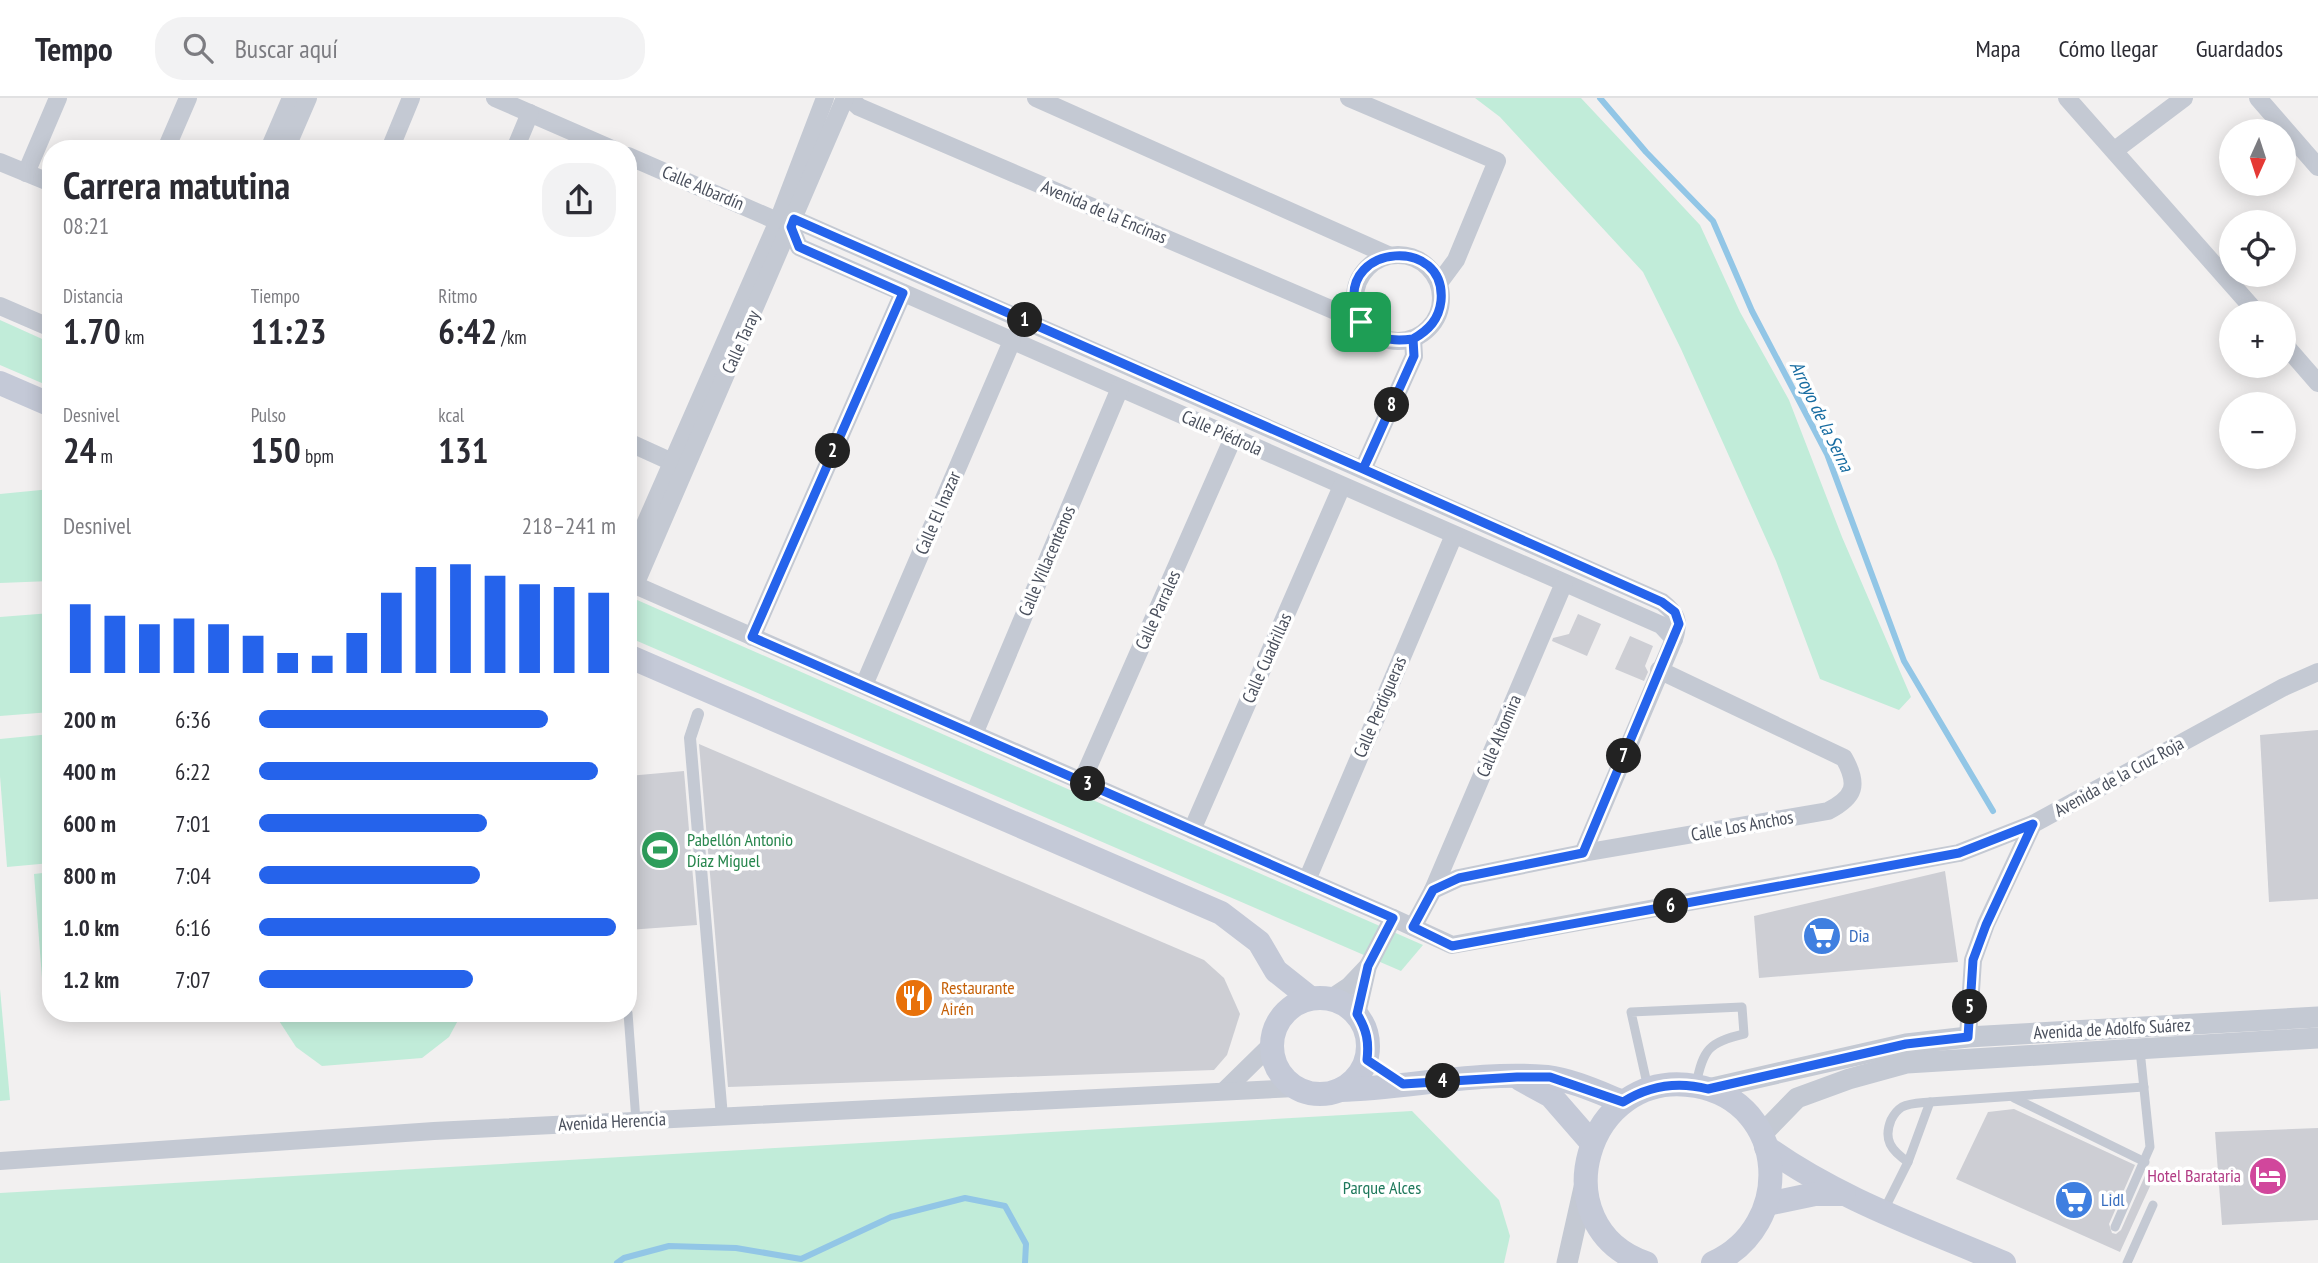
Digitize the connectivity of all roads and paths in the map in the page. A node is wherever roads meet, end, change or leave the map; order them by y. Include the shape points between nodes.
1 (58, 98) edge
2 (188, 98) edge
3 (291, 98) edge
4 (308, 98) edge
5 (411, 98) edge
6 (495, 98) edge
7 (825, 98) edge
8 (847, 98) edge
9 (1036, 98) edge
10 (1349, 98) edge
11 (2067, 98) edge
12 (2183, 98) edge
13 (2258, 98) edge
14 (530, 113) junction
15 (170, 140) edge
16 (273, 140) edge
17 (290, 140) edge
18 (394, 140) edge
19 (519, 140) edge
20 (592, 140) edge
21 (2115, 150) junction
22 (637, 160) edge
23 (0, 162) edge
24 (2318, 167) edge
25 (26, 173) junction
26 (42, 179) edge
27 (788, 222) junction
28 (1388, 255) junction
29 (1439, 283) junction
30 (903, 293) junction
31 (2247, 301) edge
32 (0, 306) edge
33 (1361, 322) junction
34 (42, 324) edge
35 (1413, 339) junction
36 (1012, 341) junction
37 (2296, 358) edge
38 (0, 383) edge
39 (2318, 383) edge
40 (1120, 388) junction
41 (42, 401) edge
42 (1233, 438) junction
43 (637, 446) edge
44 (673, 462) junction
45 (1363, 469) junction
46 (1342, 486) junction
47 (1454, 534) junction
48 (637, 542) edge
49 (637, 572) edge
50 (1564, 583) junction
51 (637, 586) edge
52 (752, 637) junction
53 (1674, 639) junction
54 (637, 660) edge
55 (1659, 670) junction
56 (2318, 672) edge
57 (864, 685) junction
58 (698, 714) dead end
59 (974, 734) junction
60 (1082, 781) junction
61 (2033, 824) junction
62 (1192, 830) junction
63 (1583, 853) junction
64 (1307, 880) junction
65 (1433, 890) junction
66 (1393, 918) junction
67 (1413, 927) junction
68 (1368, 966) junction
69 (1276, 971) junction
70 (1320, 998) junction
71 (1357, 1014) junction
72 (2318, 1017) edge
73 (1279, 1018) junction
74 (629, 1022) edge
75 (1968, 1037) junction
76 (2318, 1038) edge
77 (1270, 1045) junction
78 (2140, 1049) junction
79 (1907, 1053) junction
80 (1367, 1060) junction
81 (1517, 1077) junction
82 (1403, 1084) junction
83 (2144, 1087) junction
84 (1295, 1088) junction
85 (1702, 1088) junction
86 (1648, 1089) junction
87 (1340, 1090) junction
88 (1224, 1091) junction
89 (2012, 1097) junction
90 (1623, 1102) junction
91 (1930, 1102) junction
92 (722, 1116) junction
93 (635, 1121) junction
94 (1764, 1141) junction
95 (1591, 1143) junction
96 (0, 1161) edge
97 (1908, 1162) junction
98 (2145, 1162) junction
99 (1585, 1181) junction
100 (1845, 1194) junction
101 (1767, 1204) junction
102 (2153, 1205) dead end
103 (1883, 1211) junction
104 (2115, 1227) dead end
105 (1638, 1262) edge
106 (1567, 1263) edge
107 (1713, 1263) edge
108 (2004, 1263) edge
109 (2126, 1263) edge

1 - 25 street
2 - 15 street
3 - 16 street
4 - 17 street
5 - 18 street
6 - 14 street
7 - 27 street, Calle Taray
8 - 27 street, Calle Taray
8 - 33 street, Avenida de la Encinas
9 - 28 street
10 - 29 street via 1496,161 1456,260
11 - 21 street
12 - 21 street
13 - 24 street
14 - 19 street
14 - 20 street
21 - 31 street
22 - 27 street, Calle Albardín
23 - 25 street
25 - 26 street
27 - 30 street, Calle Piédrola via 799,247
27 - 44 street, Calle Taray
27 - 45 street, Calle Albardín
27 - 49 street, Calle Taray
28 - 29 street via 1419,260
28 - 33 street via 1361,274 1355,290
29 - 35 street via 1440,310 1425,332
30 - 36 street, Calle Piédrola
30 - 52 street
32 - 34 street
33 - 35 street via 1375,335 1394,341
35 - 45 street via 1414,356
36 - 40 street, Calle Piédrola
36 - 57 street, Calle El Inazar
37 - 39 street
38 - 41 main road
40 - 42 street, Calle Piédrola
40 - 59 street, Calle Villacentenos
42 - 46 street, Calle Piédrola
42 - 60 street, Calle Parrales
43 - 44 street
44 - 48 street, Calle Taray
45 - 53 street, Calle Albardín via 1662,602 1675,612 1679,624
46 - 47 street, Calle Piédrola
46 - 62 street, Calle Cuadrillas
47 - 50 street, Calle Piédrola
47 - 64 street, Calle Perdigueras
50 - 53 street, Calle Piédrola via 1661,625
50 - 65 street, Calle Altomira
51 - 52 street, Avenida de la Cruz Roja
52 - 57 street, Avenida de la Cruz Roja
53 - 55 street
54 - 69 main road via 1221,913 1259,942
55 - 63 street
55 - 63 street, Calle Los Anchos via 1844,758 1853,780 1851,792 1844,803 1828,811
56 - 61 street, Avenida de la Cruz Roja
57 - 59 street, Avenida de la Cruz Roja
58 - 92 street via 690,738
59 - 60 street, Avenida de la Cruz Roja
60 - 62 street, Avenida de la Cruz Roja
61 - 67 street, Avenida de la Cruz Roja via 1959,853 1452,946
61 - 75 street via 1973,960
62 - 64 street, Avenida de la Cruz Roja
63 - 65 street, Calle Los Anchos via 1459,878
64 - 66 street, Avenida de la Cruz Roja
65 - 67 street
66 - 67 street, Avenida de la Cruz Roja
66 - 68 street
68 - 70 street via 1349,986
68 - 71 street
69 - 70 main road
69 - 73 main road
70 - 71 main road via 1345,1004
70 - 73 main road via 1293,1005
71 - 80 main road via 1366,1028
72 - 75 street, Avenida de Adolfo Suárez
73 - 77 main road
74 - 93 lane
75 - 79 street, Avenida de Adolfo Suárez
76 - 78 street, Avenida de Adolfo Suárez
77 - 84 main road via 1273,1062
77 - 88 street
78 - 79 street, Avenida de Adolfo Suárez
78 - 83 lane
79 - 85 street
79 - 94 street via 1797,1098
80 - 82 main road
80 - 87 main road via 1356,1078
81 - 82 main road
81 - 90 main road via 1550,1077
81 - 95 main road via 1550,1096
82 - 87 main road
83 - 89 lane
83 - 98 lane via 2150,1147
84 - 87 main road via 1317,1095
84 - 88 street, Avenida Herencia
85 - 86 main road via 1664,1085
85 - 86 lane via 1700,1065 1707,1051 1719,1040 1744,1034 1742,1007 1631,1012
85 - 94 main road via 1739,1107
86 - 90 main road
88 - 92 street, Avenida Herencia
89 - 91 lane
89 - 98 lane
90 - 95 main road
91 - 97 lane
91 - 97 lane via 1904,1106 1887,1129 1888,1142
92 - 93 street, Avenida Herencia
93 - 96 street, Avenida Herencia
94 - 100 main road via 1792,1165
94 - 101 main road via 1771,1174
95 - 99 main road
97 - 103 lane
98 - 104 lane
99 - 105 main road via 1595,1219 1606,1235
99 - 106 street
100 - 101 main road via 1815,1194
100 - 103 main road
101 - 107 main road via 1756,1228 1738,1248
102 - 109 lane
103 - 108 main road

